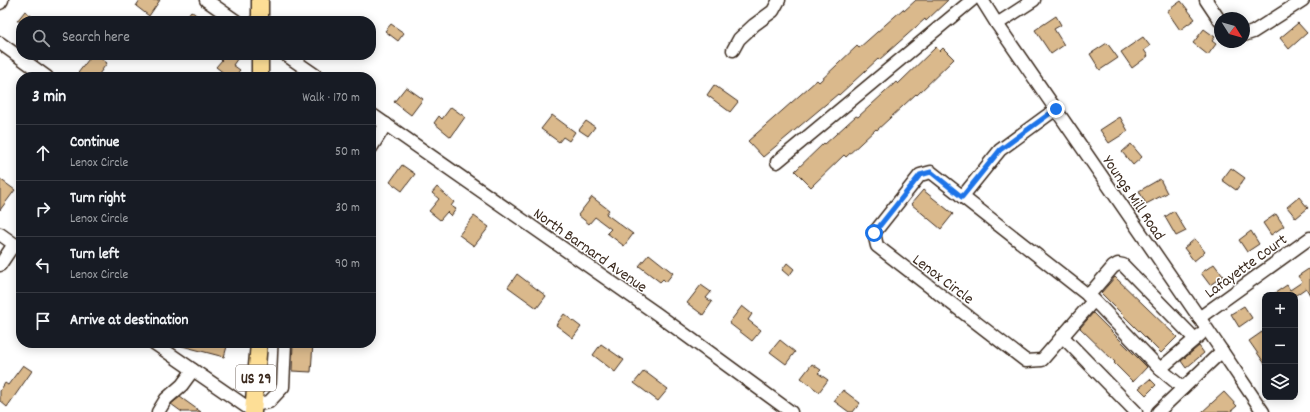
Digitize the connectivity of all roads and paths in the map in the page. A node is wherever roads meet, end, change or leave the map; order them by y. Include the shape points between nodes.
1 (2, 0) edge
2 (206, 0) edge
3 (260, 0) edge
4 (779, 0) edge
5 (972, 0) edge
6 (982, 0) edge
7 (1034, 0) edge
8 (1206, 0) edge
9 (1303, 0) edge
10 (0, 3) edge
11 (1214, 13) edge
12 (229, 16) edge
13 (260, 16) edge
14 (997, 24) junction
15 (1250, 33) edge
16 (0, 44) edge
17 (733, 50) dead end
18 (16, 55) edge
19 (23, 60) edge
20 (260, 60) edge
21 (293, 60) edge
22 (40, 72) edge
23 (260, 72) edge
24 (311, 72) edge
25 (1056, 109) junction
26 (376, 117) edge
27 (386, 124) junction
28 (376, 140) edge
29 (777, 162) dead end
30 (962, 197) junction
31 (0, 234) edge
32 (1310, 238) edge
33 (16, 245) edge
34 (16, 248) edge
35 (0, 264) edge
36 (1091, 298) junction
37 (1199, 318) junction
38 (1207, 329) junction
39 (1062, 336) junction
40 (1195, 339) junction
41 (161, 348) edge
42 (259, 348) edge
43 (285, 348) edge
44 (1222, 351) junction
45 (1160, 369) junction
46 (193, 370) junction
47 (1183, 388) junction
48 (254, 410) edge
49 (158, 412) edge
50 (792, 412) edge
51 (1136, 412) edge
52 (1158, 412) edge
53 (1263, 412) edge

1 - 10 street
2 - 12 street
3 - 13 main road
4 - 17 street via 773,11 739,39
5 - 29 street
6 - 14 street, Youngs Mill Road
7 - 14 street
8 - 11 street
9 - 15 street
14 - 25 street, Youngs Mill Road
16 - 18 street
19 - 22 street
20 - 23 main road
21 - 24 street
25 - 30 street via 1000,150
25 - 37 street, Youngs Mill Road
26 - 27 street, North Barnard Avenue
27 - 28 street
27 - 50 street, North Barnard Avenue
30 - 36 street, Lenox Circle
30 - 39 street, Lenox Circle via 931,172 920,175 874,233 877,246 1026,361 1042,360
31 - 33 street
32 - 37 street, Lafayette Court
34 - 35 street
36 - 39 street, Lenox Circle
36 - 40 street via 1113,267 1118,264 1124,266
36 - 45 street, Lenox Circle
37 - 38 street, Youngs Mill Road
38 - 40 street
38 - 44 street, Youngs Mill Road
39 - 51 street
40 - 45 street
41 - 46 street
42 - 48 main road, US 29
43 - 48 street via 283,387 269,402
44 - 47 street
44 - 53 street, Youngs Mill Road
45 - 47 street, Lenox Circle
46 - 48 street
46 - 49 street via 182,385 166,399
47 - 52 street

